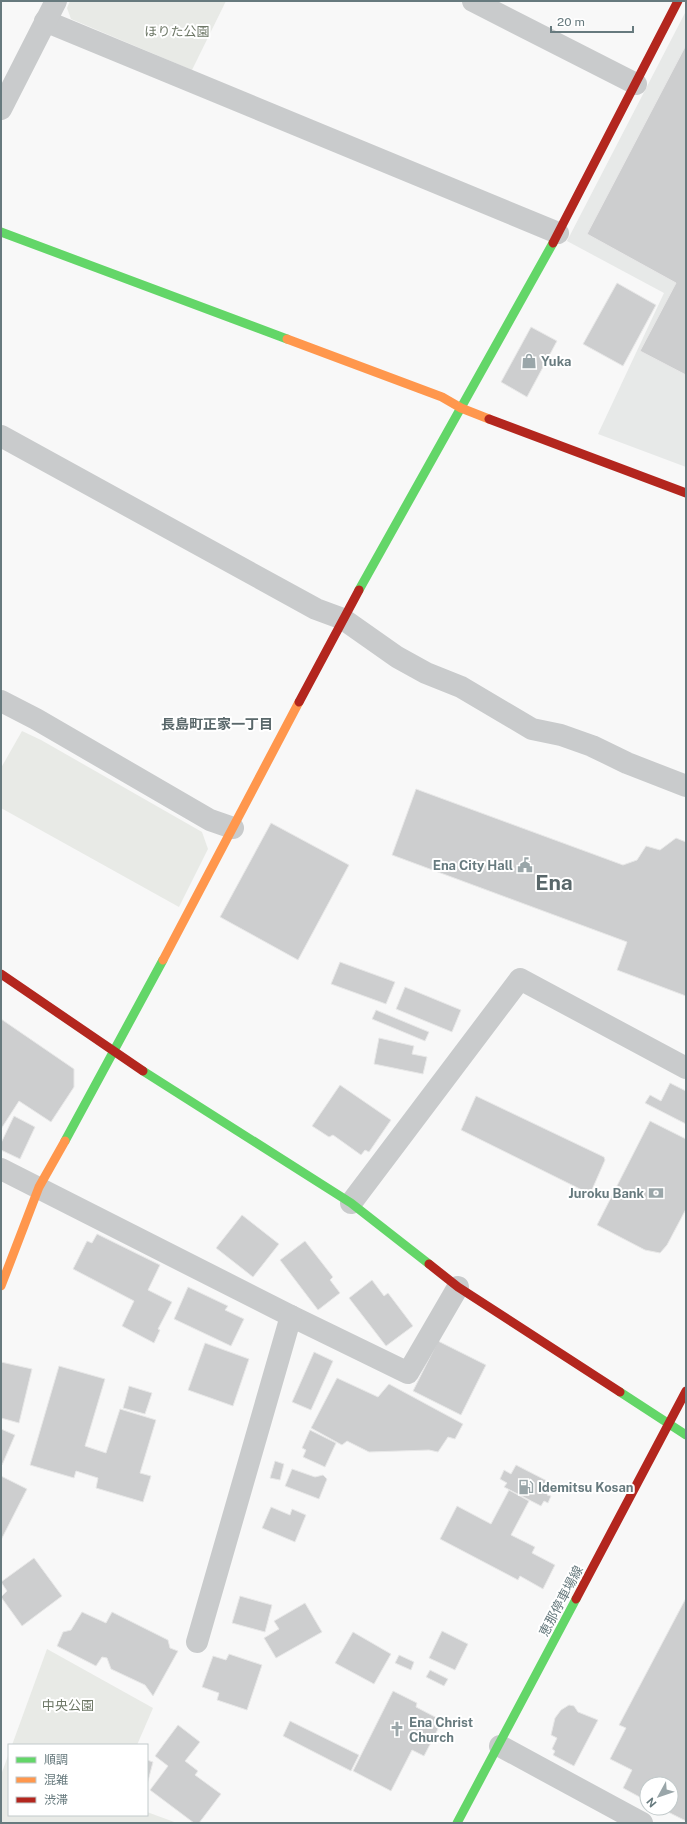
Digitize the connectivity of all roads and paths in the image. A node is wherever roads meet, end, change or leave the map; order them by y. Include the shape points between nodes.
1 (56, 1) edge
2 (473, 1) edge
3 (678, 1) edge
4 (45, 21) junction
5 (636, 84) junction
6 (1, 109) edge
7 (1, 232) edge
8 (558, 233) junction
9 (461, 408) junction
10 (1, 436) edge
11 (686, 493) edge
12 (343, 619) junction
13 (1, 701) edge
14 (686, 786) edge
15 (233, 828) junction
16 (1, 974) edge
17 (114, 1053) junction
18 (686, 1068) edge
19 (1, 1169) edge
20 (39, 1187) junction
21 (351, 1203) junction
22 (1, 1286) edge
23 (458, 1287) junction
24 (290, 1316) junction
25 (686, 1391) edge
26 (670, 1422) junction
27 (686, 1435) edge
28 (198, 1642) dead end
29 (500, 1746) junction
30 (457, 1823) edge
31 (642, 1823) edge

1 - 4 street
2 - 5 street
3 - 5 street
4 - 6 street
4 - 8 street
5 - 8 street
7 - 9 street via 442,397
8 - 9 street
9 - 11 street
9 - 12 street
10 - 12 street via 316,609
12 - 14 street via 397,657 426,673 461,687 532,729 561,735 592,746
12 - 15 street
13 - 15 street via 210,820
15 - 17 street via 200,886
16 - 17 street
17 - 20 street
17 - 21 street
18 - 21 street via 520,979
19 - 20 street
20 - 22 street
20 - 24 street
21 - 23 street
23 - 24 street via 408,1373
23 - 26 street
24 - 28 street
25 - 26 street, 恵那停車場線
26 - 27 street
26 - 29 street, 恵那停車場線
29 - 30 street, 恵那停車場線
29 - 31 street

